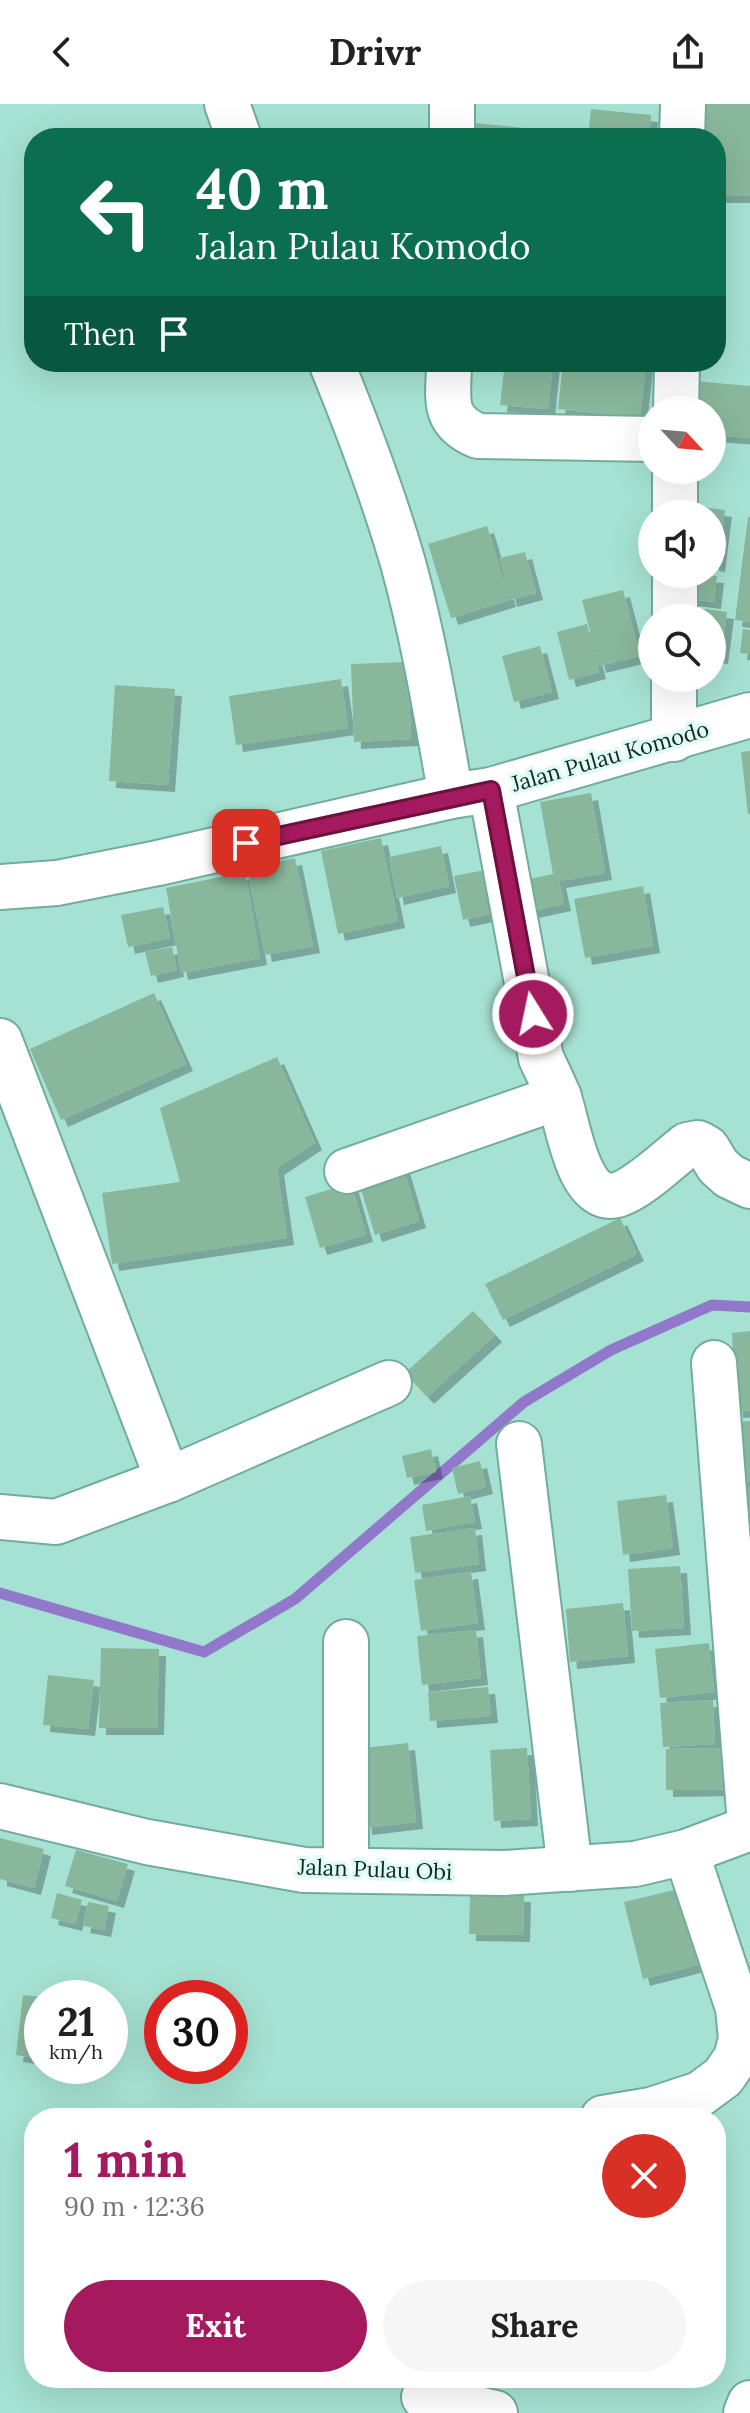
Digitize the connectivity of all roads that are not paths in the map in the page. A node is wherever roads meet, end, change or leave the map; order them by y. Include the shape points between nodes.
1 (227, 104) edge
2 (452, 104) edge
3 (683, 104) edge
4 (235, 128) edge
5 (452, 128) edge
6 (682, 128) edge
7 (335, 372) edge
8 (449, 372) edge
9 (677, 372) edge
10 (676, 396) edge
11 (638, 439) edge
12 (674, 692) edge
13 (750, 715) edge
14 (674, 739) junction
15 (471, 793) junction
16 (0, 887) edge
17 (0, 1041) edge
18 (559, 1097) junction
19 (347, 1171) dead end
20 (750, 1186) edge
21 (714, 1363) dead end
22 (389, 1383) dead end
23 (519, 1444) dead end
24 (168, 1480) junction
25 (0, 1517) edge
26 (346, 1642) dead end
27 (0, 1806) edge
28 (750, 1826) edge
29 (686, 1852) junction
30 (570, 1869) junction
31 (346, 1870) junction
32 (657, 2108) edge
33 (422, 2396) edge
34 (750, 2403) edge
35 (495, 2413) edge
36 (746, 2413) edge

1 - 4 street
2 - 5 street
3 - 6 street
7 - 15 street via 361,433 403,565 433,694
8 - 11 street via 449,411 458,425 478,436
9 - 10 street
12 - 14 street
13 - 14 street, Jalan Pulau Komodo
14 - 15 street, Jalan Pulau Komodo
15 - 16 street, Jalan Pulau Komodo via 158,863 57,883
15 - 18 street via 541,1058
17 - 24 street
18 - 19 street
18 - 20 street via 578,1164 601,1194 627,1190 687,1145 698,1143 729,1176
21 - 28 street
22 - 24 street
23 - 30 street
24 - 25 street via 56,1522
26 - 31 street
27 - 31 street, Jalan Pulau Obi via 182,1849 304,1870
28 - 29 street, Jalan Pulau Obi
29 - 30 street, Jalan Pulau Obi via 635,1864
29 - 32 street via 738,2008 741,2039 723,2077 700,2094
30 - 31 street, Jalan Pulau Obi
33 - 35 street
34 - 36 street

